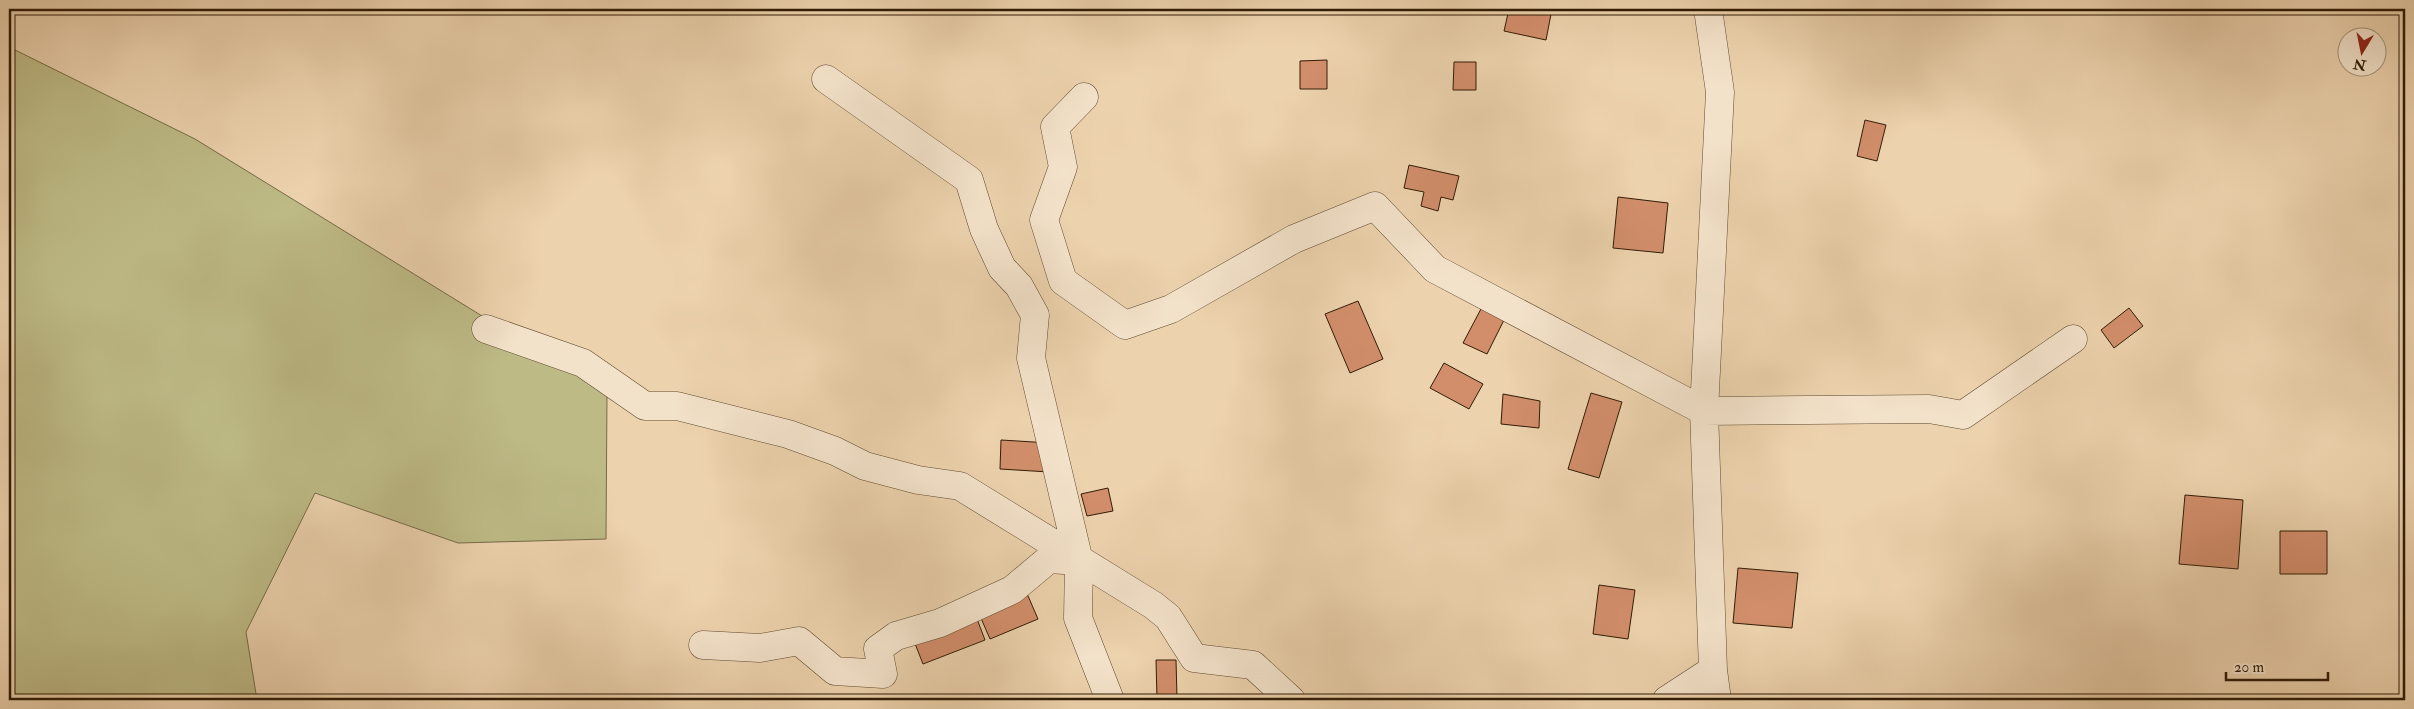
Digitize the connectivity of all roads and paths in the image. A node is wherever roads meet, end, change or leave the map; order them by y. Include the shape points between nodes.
1 (1708, 9) edge
2 (826, 79) dead end
3 (1084, 97) dead end
4 (486, 329) dead end
5 (2073, 339) dead end
6 (1704, 411) junction
7 (1079, 561) junction
8 (703, 645) dead end
9 (1713, 670) junction
10 (1110, 700) edge
11 (1291, 700) edge
12 (1667, 700) edge
13 (1717, 700) edge

1 - 6 street via 1720,92
2 - 7 street via 969,180 984,229 1002,268 1036,315 1031,358
3 - 6 street via 1055,127 1063,167 1044,220 1063,281 1125,325 1171,309 1294,239 1375,206 1435,269
4 - 7 street via 583,363 645,406 677,406 788,434 835,451 864,466 918,480 960,486
5 - 6 street via 1963,415 1929,409
6 - 9 street
7 - 8 street via 1049,559 1012,590 940,623 896,636 878,650 883,674 835,671 799,641 760,648
7 - 10 street via 1078,618
7 - 11 street via 1168,617 1194,658 1253,665
9 - 12 street
9 - 13 street

